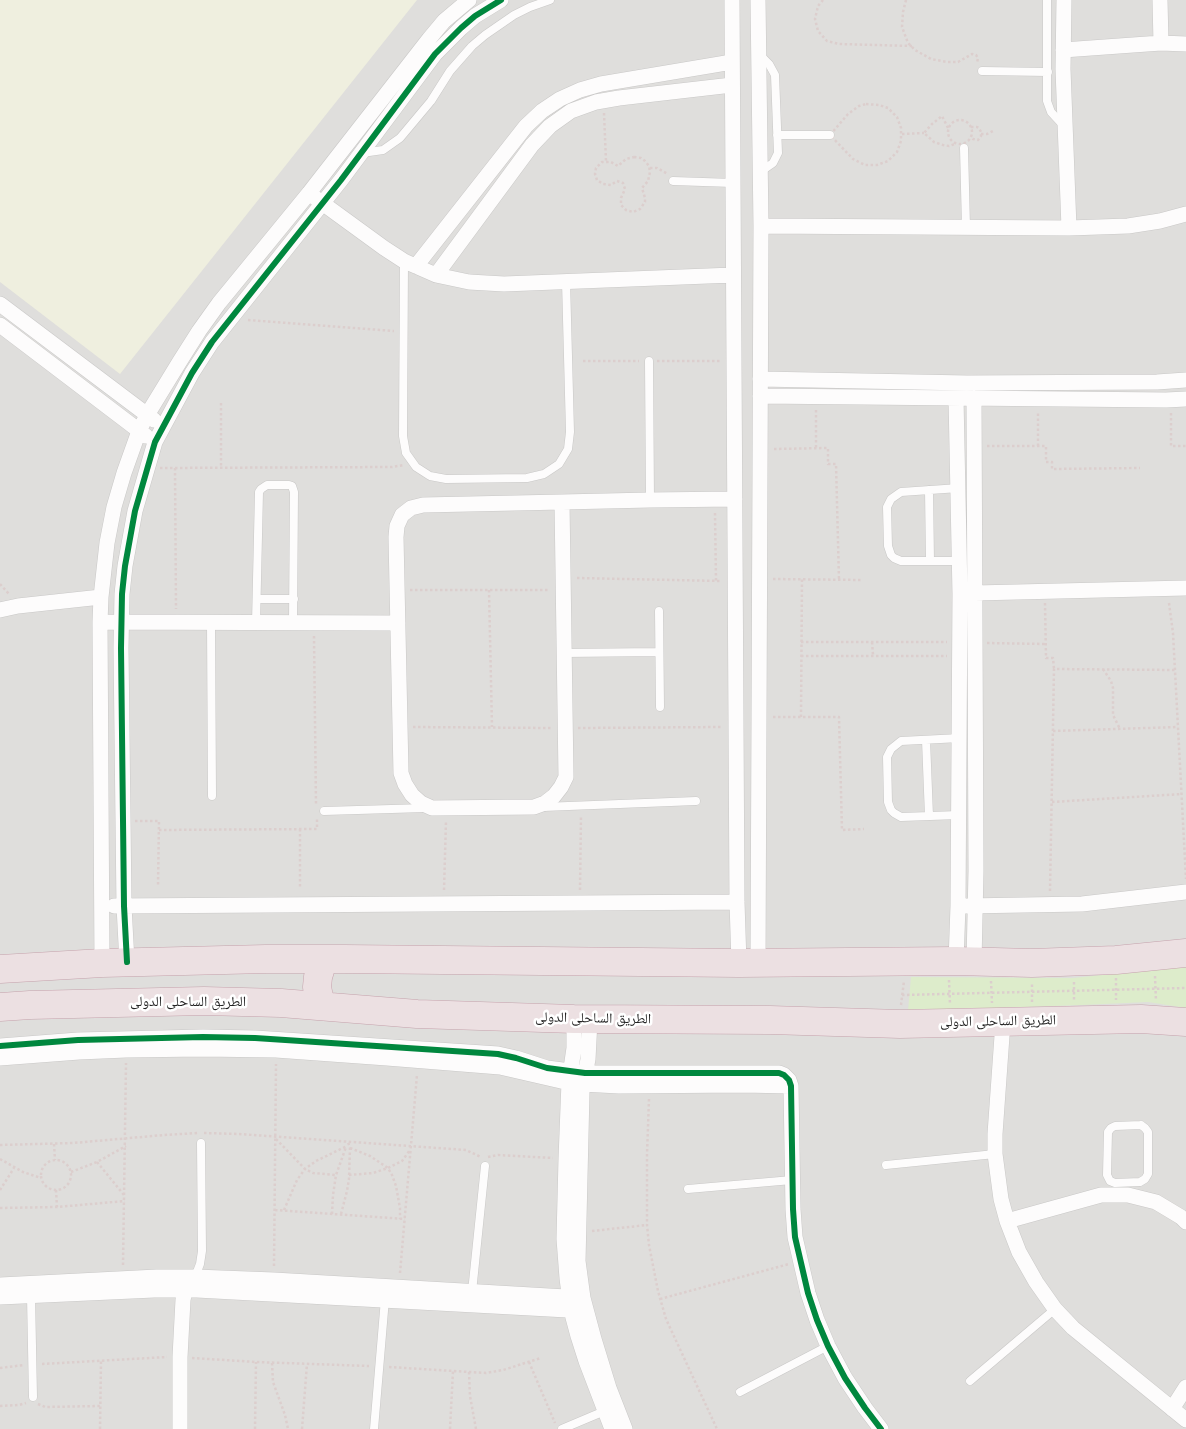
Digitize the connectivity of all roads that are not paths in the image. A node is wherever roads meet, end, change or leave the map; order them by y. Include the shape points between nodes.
1 (469, 0) edge
2 (501, 0) edge
3 (550, 0) edge
4 (732, 0) edge
5 (758, 0) edge
6 (1047, 0) edge
7 (1064, 0) edge
8 (1160, 0) edge
9 (1161, 43) junction
10 (1186, 44) edge
11 (1063, 50) junction
12 (759, 54) junction
13 (732, 62) junction
14 (982, 71) road end
15 (1048, 72) junction
16 (732, 85) junction
17 (1066, 127) junction
18 (777, 135) junction
19 (830, 135) road end
20 (964, 148) dead end
21 (362, 153) junction
22 (760, 172) junction
23 (673, 181) road end
24 (733, 183) junction
25 (309, 193) junction
26 (322, 203) junction
27 (1186, 214) edge
28 (761, 226) junction
29 (966, 227) junction
30 (1069, 228) junction
31 (410, 264) junction
32 (436, 275) junction
33 (733, 275) junction
34 (566, 281) junction
35 (0, 304) edge
36 (0, 325) edge
37 (648, 361) dead end
38 (760, 379) junction
39 (1186, 380) edge
40 (1157, 382) junction
41 (760, 396) junction
42 (956, 398) junction
43 (974, 398) junction
44 (1172, 400) edge
45 (147, 415) junction
46 (163, 426) junction
47 (139, 431) junction
48 (156, 442) junction
49 (958, 488) junction
50 (929, 490) junction
51 (735, 499) junction
52 (650, 500) junction
53 (562, 502) junction
54 (930, 561) junction
55 (960, 561) junction
56 (1186, 588) edge
57 (975, 592) junction
58 (102, 597) junction
59 (256, 599) junction
60 (294, 599) junction
61 (0, 610) edge
62 (659, 611) dead end
63 (100, 622) junction
64 (122, 622) junction
65 (211, 622) junction
66 (256, 623) junction
67 (293, 623) junction
68 (398, 623) junction
69 (965, 647) junction
70 (660, 652) junction
71 (564, 653) junction
72 (660, 707) dead end
73 (960, 738) junction
74 (926, 740) junction
75 (212, 796) dead end
76 (696, 802) dead end
77 (534, 807) junction
78 (439, 808) junction
79 (324, 811) dead end
80 (959, 815) junction
81 (929, 816) junction
82 (1186, 892) edge
83 (738, 902) junction
84 (976, 905) junction
85 (103, 906) junction
86 (124, 906) junction
87 (958, 906) junction
88 (1186, 953) edge
89 (282, 959) junction
90 (326, 959) junction
91 (967, 962) junction
92 (114, 963) junction
93 (748, 963) junction
94 (0, 969) edge
95 (281, 1003) junction
96 (324, 1006) junction
97 (0, 1007) edge
98 (582, 1019) junction
99 (998, 1022) junction
100 (1186, 1022) edge
101 (0, 1046) edge
102 (0, 1058) edge
103 (576, 1078) junction
104 (791, 1086) junction
105 (201, 1143) dead end
106 (995, 1154) junction
107 (886, 1165) dead end
108 (485, 1166) dead end
109 (792, 1180) junction
110 (688, 1189) dead end
111 (1128, 1189) junction
112 (1007, 1221) junction
113 (1186, 1222) edge
114 (195, 1277) junction
115 (0, 1285) edge
116 (185, 1290) junction
117 (390, 1291) junction
118 (31, 1296) junction
119 (0, 1297) edge
120 (472, 1298) junction
121 (577, 1304) junction
122 (1056, 1309) junction
123 (828, 1346) junction
124 (970, 1381) dead end
125 (1186, 1386) edge
126 (740, 1392) dead end
127 (33, 1397) road end
128 (610, 1408) junction
129 (1172, 1409) junction
130 (1186, 1420) edge
131 (180, 1429) edge
132 (374, 1429) edge
133 (562, 1429) edge
134 (612, 1429) edge
135 (625, 1429) edge
136 (881, 1429) edge

1 - 25 street via 429,39
2 - 21 street via 448,40
3 - 21 lane via 514,15 485,34 450,71 400,138 383,150
4 - 13 street
5 - 12 street
6 - 15 lane
7 - 11 street
8 - 9 street
9 - 10 street
9 - 11 street
11 - 17 street
12 - 18 lane via 775,75
12 - 22 street
13 - 16 street
13 - 31 street via 601,84 560,99 526,126
14 - 15 lane
15 - 17 lane via 1048,106
16 - 24 street
16 - 32 street via 596,102 571,112 550,126 532,145
17 - 30 street
18 - 19 lane
18 - 22 lane via 776,158
20 - 29 lane
21 - 26 street
22 - 28 street
23 - 24 lane
24 - 33 street
25 - 26 street
25 - 45 street via 199,331
26 - 31 street
26 - 46 street via 229,319 202,357
27 - 30 street via 1128,226
28 - 29 street
28 - 38 street
29 - 30 street
31 - 32 street
31 - 34 lane via 403,332 403,436 406,453 416,467 430,476 446,479 527,478 544,474 558,464 568,449
32 - 34 street via 469,282 504,284
33 - 34 street
33 - 51 street
35 - 45 street
36 - 47 street
37 - 52 lane
38 - 40 street
38 - 41 street
39 - 40 street
40 - 44 street
41 - 42 street
41 - 93 street via 759,717
42 - 43 street
42 - 49 street
43 - 44 street
43 - 57 street
45 - 46 street
45 - 47 street
46 - 48 street
47 - 48 street
47 - 58 street via 114,507
48 - 64 street via 129,538
49 - 50 lane
49 - 55 street
50 - 54 lane
50 - 54 lane via 901,492 891,499 887,507 891,554 901,561
51 - 52 street
51 - 83 street
52 - 53 street
53 - 68 street via 423,505 411,508 402,515 397,526
53 - 71 street
54 - 55 lane
55 - 69 street
56 - 57 street
57 - 69 street
58 - 61 street
58 - 63 street
59 - 60 lane
59 - 60 lane via 259,492 267,485 289,485 294,489
59 - 66 lane
60 - 67 lane
62 - 70 lane
63 - 64 street
63 - 85 street
64 - 65 street
64 - 86 street
65 - 66 street
65 - 75 lane
66 - 67 street
67 - 68 street
68 - 78 street via 401,773 405,784 421,803
69 - 73 street
69 - 84 street
70 - 71 lane
70 - 72 lane
71 - 77 street via 566,777 554,796
73 - 74 lane
73 - 80 street
74 - 81 lane
74 - 81 lane via 901,741 891,749 887,756 888,802 897,815
76 - 77 lane
77 - 78 street
78 - 79 lane
80 - 81 lane
80 - 87 street
82 - 84 street via 1090,903
83 - 86 street
83 - 93 street
84 - 87 street
84 - 91 street
85 - 86 street
85 - 92 street
86 - 92 street
87 - 91 street
88 - 91 highway via 1074,963
89 - 90 highway
89 - 92 highway
89 - 95 highway via 290,976 290,986
90 - 93 highway
90 - 96 highway via 317,987
91 - 93 highway
92 - 94 highway
95 - 96 highway, الطريق الساحلى الدولى
95 - 97 highway, الطريق الساحلى الدولى via 195,1001
96 - 98 highway, الطريق الساحلى الدولى via 417,1014
98 - 99 highway, الطريق الساحلى الدولى via 900,1024
98 - 103 street via 574,1055
99 - 100 highway, الطريق الساحلى الدولى via 1116,1019
99 - 106 street
101 - 103 street via 78,1040 255,1038 498,1054
102 - 103 street via 126,1050 276,1050 500,1067
103 - 104 street via 649,1085
103 - 104 street via 779,1073 787,1077
103 - 121 street
103 - 121 street via 566,1159 564,1239
104 - 109 street
105 - 114 lane via 202,1251
106 - 107 lane
106 - 112 street
108 - 120 lane
109 - 110 lane
109 - 123 street via 800,1261
111 - 111 lane via 1148,1174 1148,1132 1141,1125 1115,1126 1108,1132 1110,1181
111 - 112 street
111 - 113 street via 1156,1202
112 - 122 street via 1019,1252
114 - 115 street
114 - 116 street
114 - 117 street via 274,1280
116 - 117 street
116 - 118 street
116 - 131 street via 180,1357
117 - 120 street
117 - 132 lane
118 - 119 street
118 - 127 lane
120 - 121 street
121 - 128 street via 600,1360
122 - 124 lane
122 - 129 street via 1073,1328
123 - 126 lane
123 - 136 street via 845,1378
125 - 129 street
128 - 133 lane
128 - 134 street
128 - 135 street
129 - 130 street

